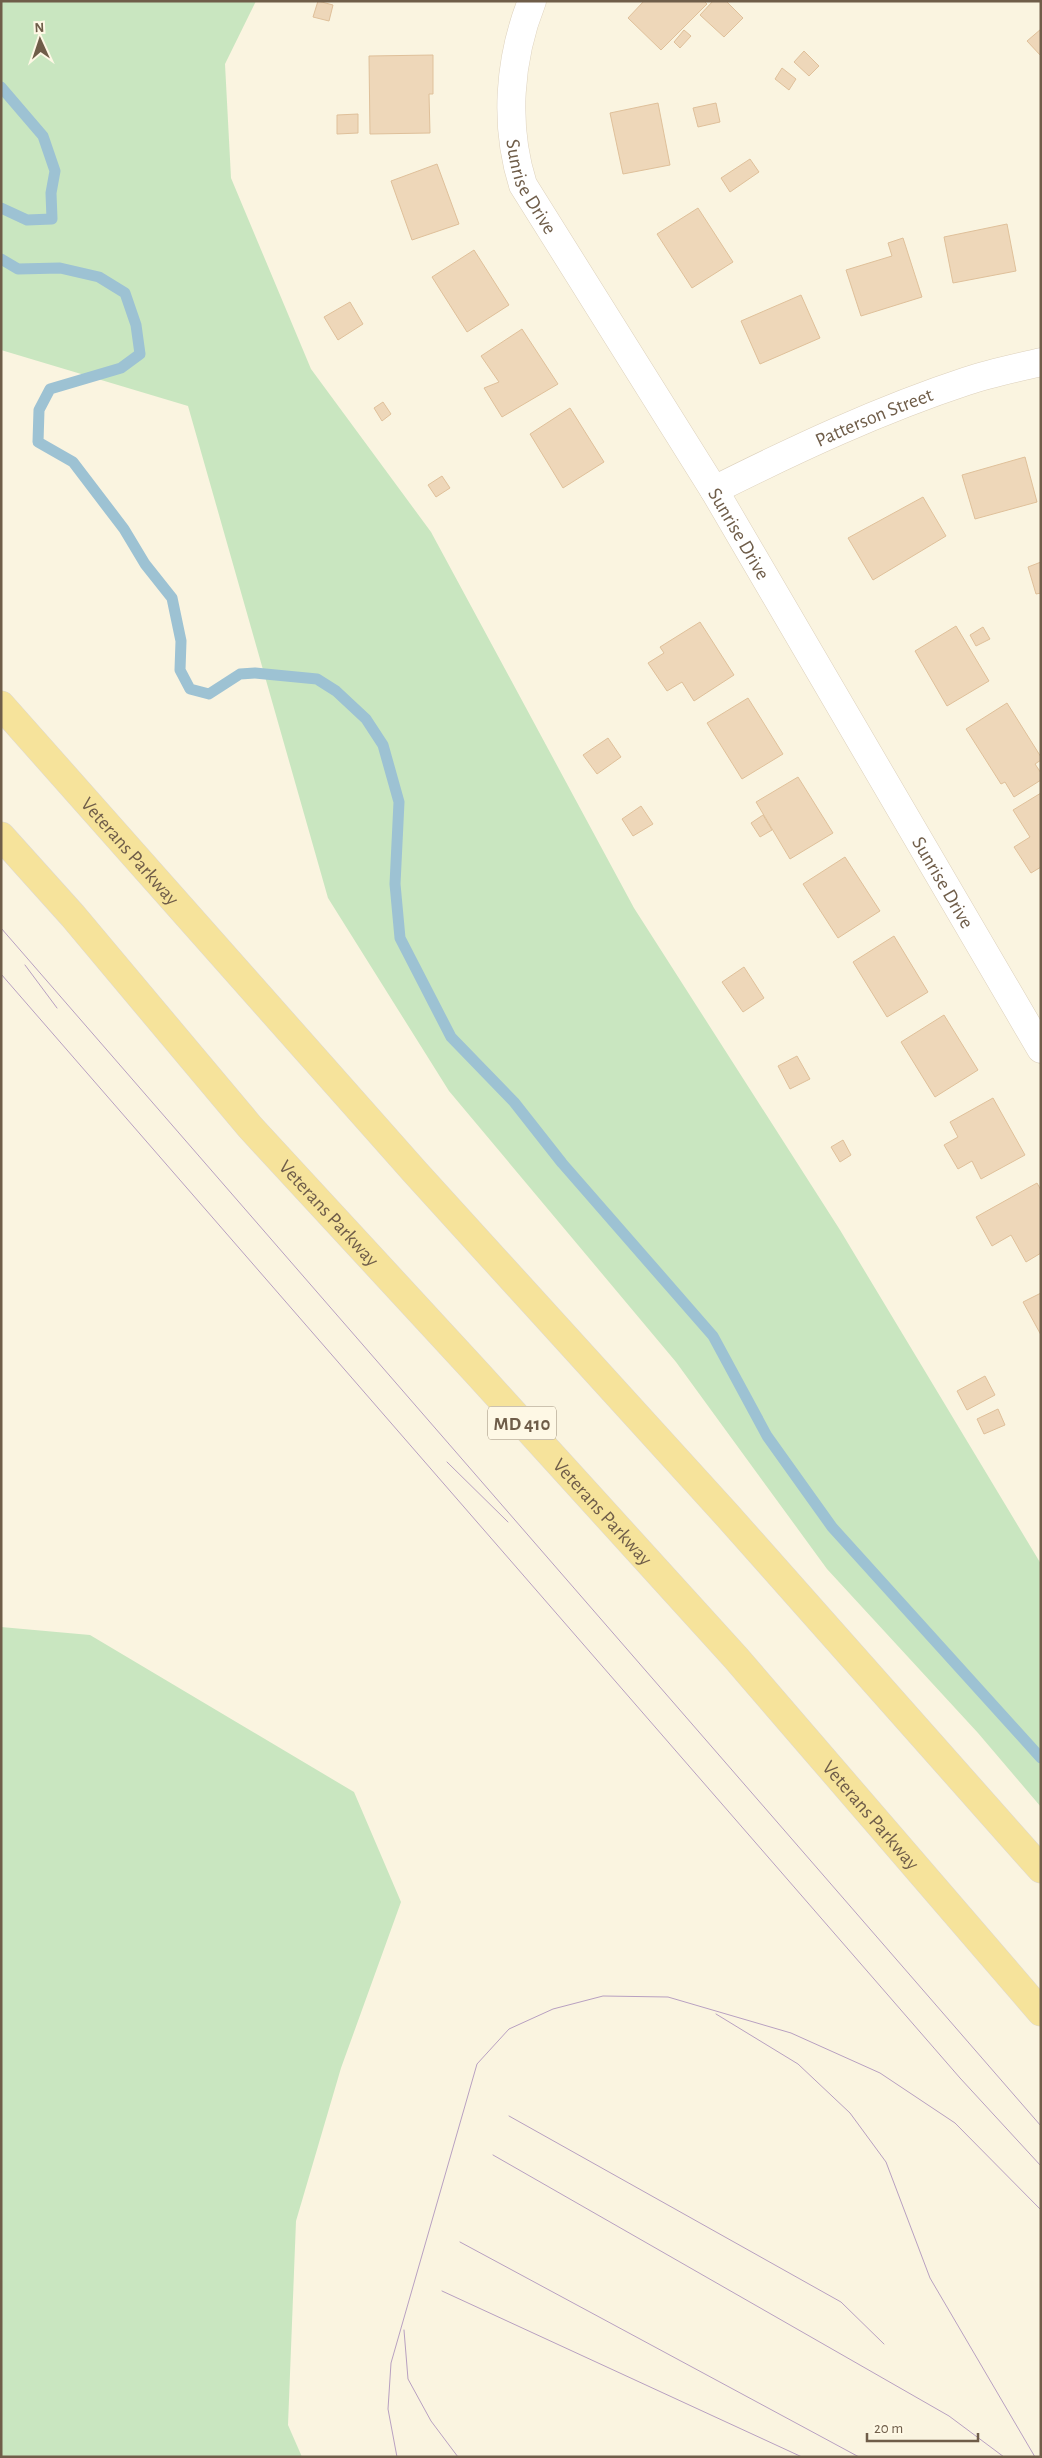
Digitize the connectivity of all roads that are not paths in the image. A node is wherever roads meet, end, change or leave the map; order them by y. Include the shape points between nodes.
1 (532, 1) edge
2 (1041, 362) edge
3 (714, 490) junction
4 (1, 705) edge
5 (1, 836) edge
6 (1041, 1049) edge
7 (1041, 1869) edge
8 (1041, 2012) edge

1 - 3 street, Sunrise Drive via 518,46 511,114 515,160 523,185
2 - 3 street, Patterson Street via 968,380 891,408
3 - 6 street, Sunrise Drive
4 - 7 main road, Veterans Parkway
5 - 8 main road, Veterans Parkway / MD 410 via 73,916 250,1127 736,1658

